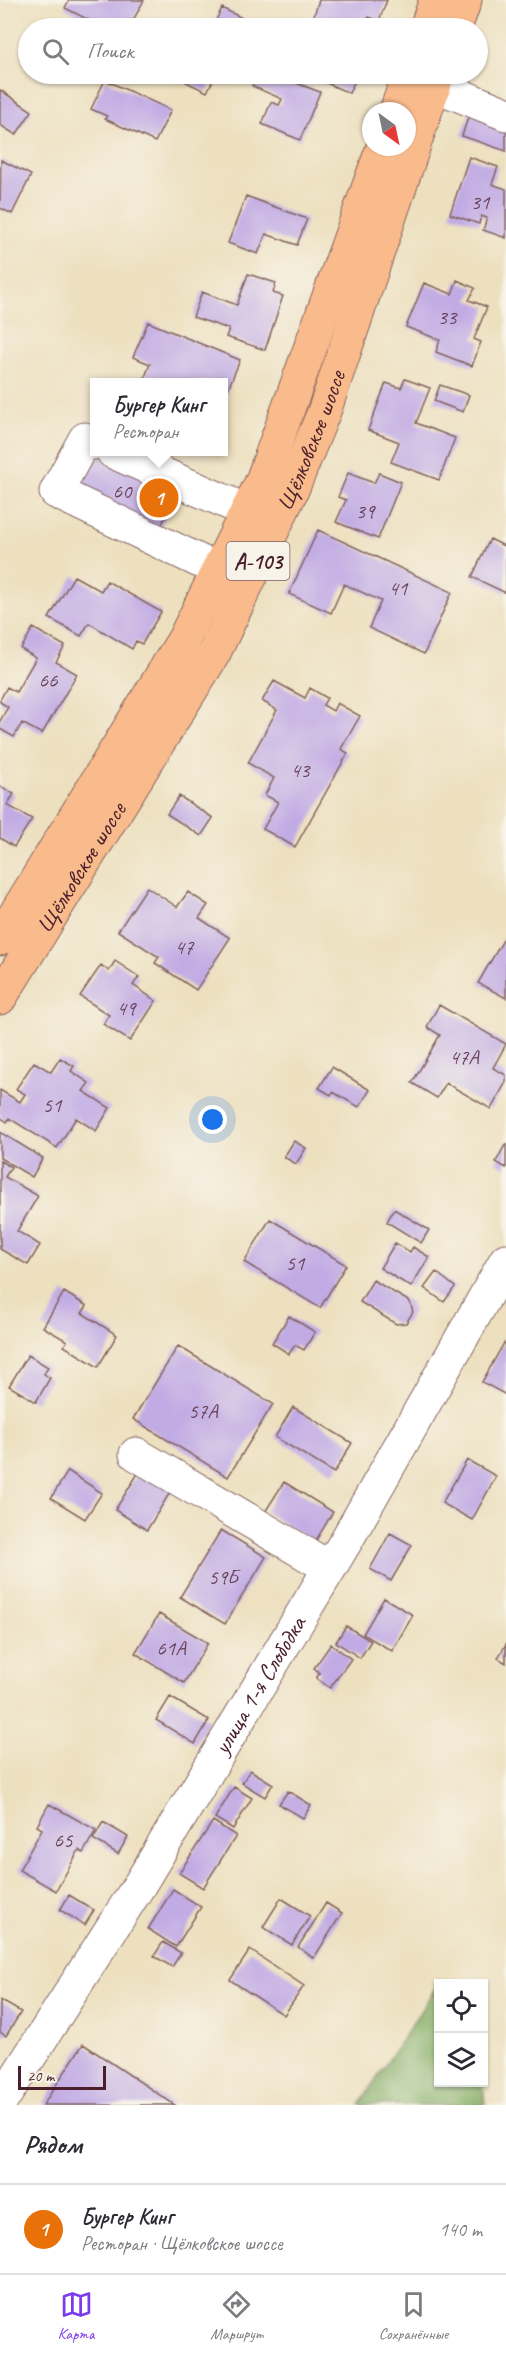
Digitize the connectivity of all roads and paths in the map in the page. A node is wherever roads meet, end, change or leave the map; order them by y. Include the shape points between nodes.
1 (436, 0) edge
2 (465, 0) edge
3 (430, 18) edge
4 (459, 18) edge
5 (421, 84) edge
6 (425, 84) edge
7 (442, 84) edge
8 (404, 102) edge
9 (506, 114) edge
10 (380, 156) edge
11 (90, 441) edge
12 (122, 456) edge
13 (247, 511) junction
14 (218, 570) junction
15 (0, 939) edge
16 (0, 998) edge
17 (506, 1260) edge
18 (136, 1454) dead end
19 (330, 1568) junction
20 (0, 2103) edge

1 - 3 main road
2 - 4 main road
5 - 8 main road
6 - 16 main road, Щёлковское шоссе / А-103 via 325,409 292,490 214,653
7 - 9 street
10 - 13 main road, Щёлковское шоссе / А-103 via 294,398
11 - 14 street via 85,439 56,492
12 - 13 street
13 - 14 main road, Щёлковское шоссе / А-103
14 - 15 main road, Щёлковское шоссе / А-103 via 184,639
17 - 19 street, улица 1-я Слободка
18 - 19 street
19 - 20 street, улица 1-я Слободка via 140,1884

